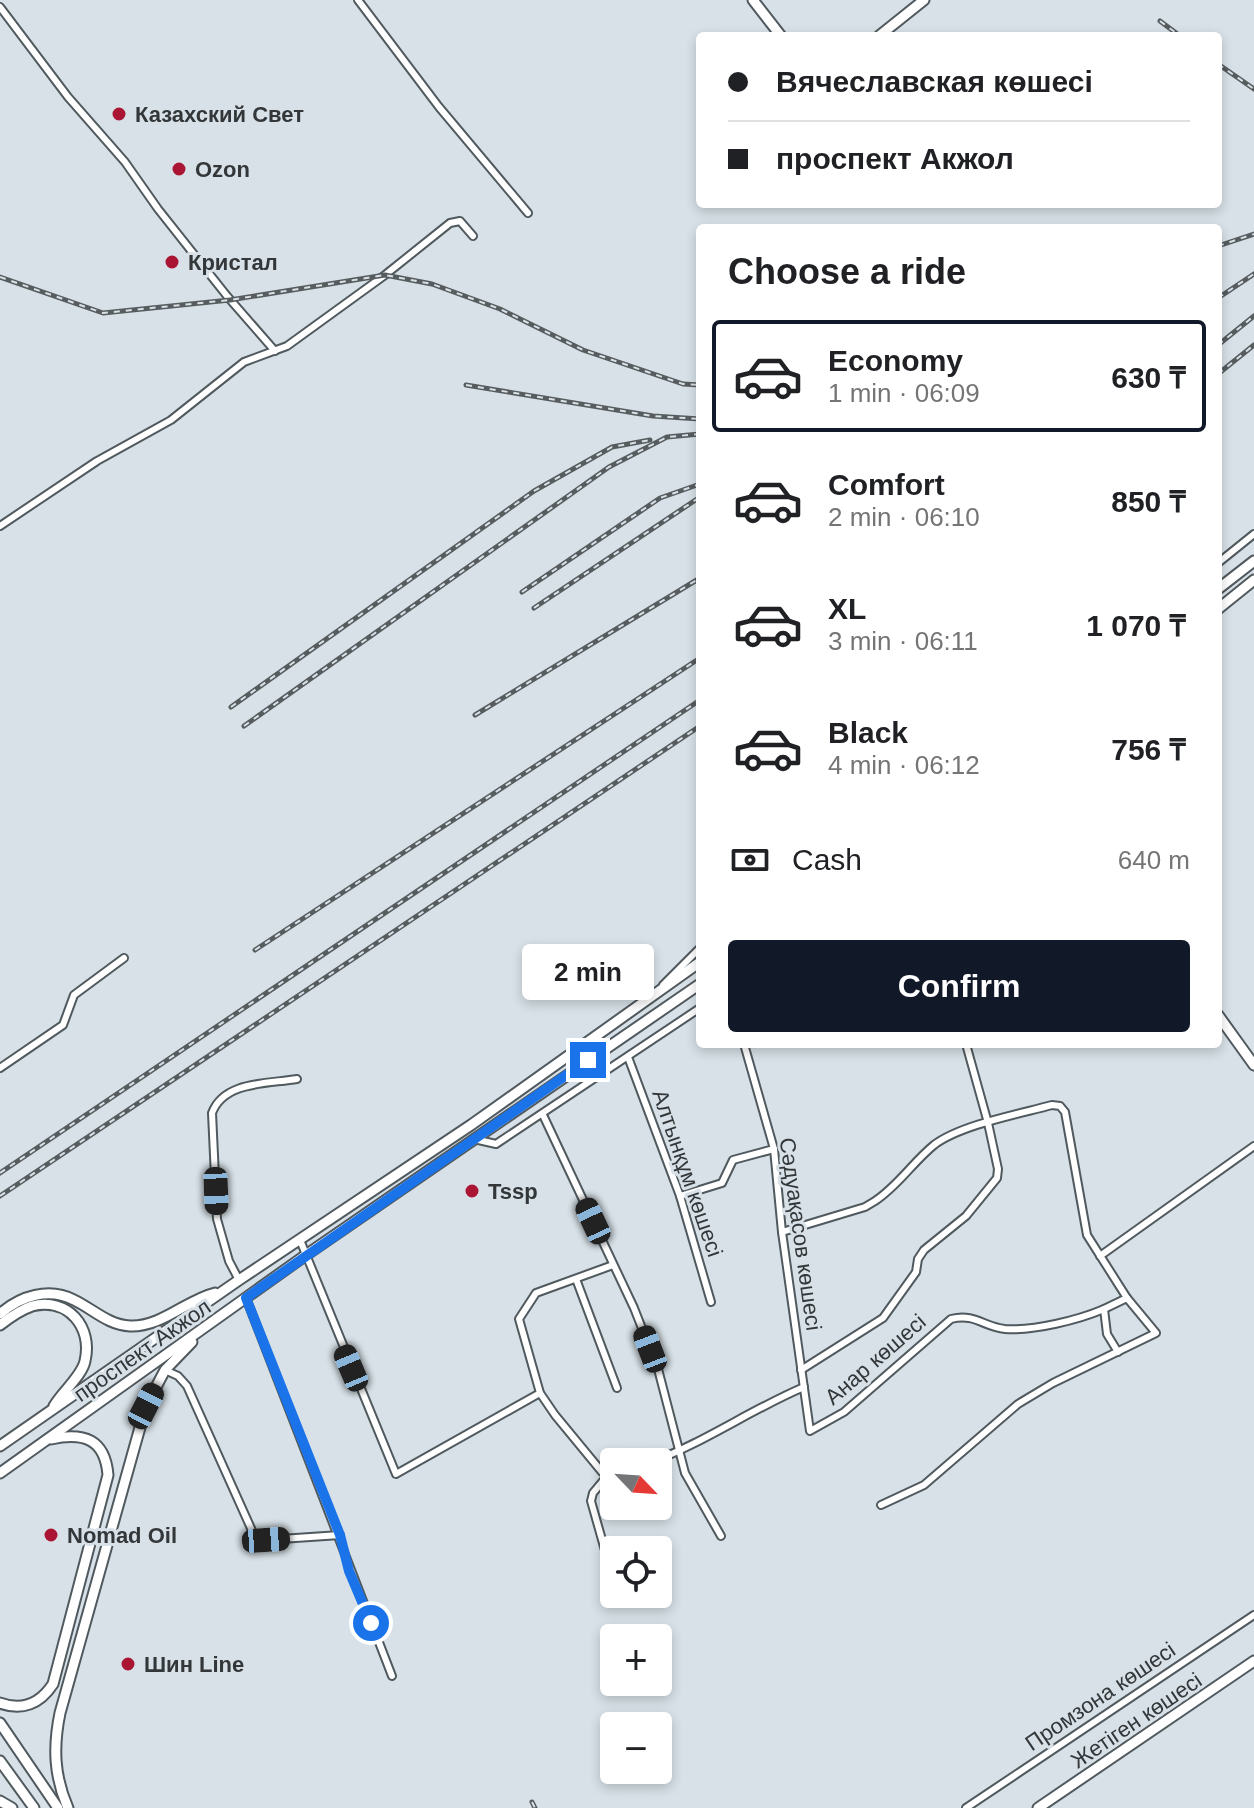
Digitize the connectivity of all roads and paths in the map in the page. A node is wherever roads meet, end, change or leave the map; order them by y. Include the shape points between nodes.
1 (358, 0) edge
2 (753, 0) edge
3 (924, 0) edge
4 (0, 7) edge
5 (778, 32) edge
6 (884, 32) edge
7 (528, 213) dead end
8 (473, 236) dead end
9 (275, 351) junction
10 (0, 526) edge
11 (1254, 534) edge
12 (1222, 560) edge
13 (1254, 561) edge
14 (1254, 580) edge
15 (1222, 586) edge
16 (1222, 606) edge
17 (696, 952) edge
18 (124, 958) dead end
19 (696, 965) edge
20 (696, 987) edge
21 (660, 989) junction
22 (696, 1011) edge
23 (1222, 1021) edge
24 (745, 1048) edge
25 (967, 1048) edge
26 (628, 1057) junction
27 (1254, 1065) edge
28 (0, 1068) edge
29 (297, 1079) dead end
30 (543, 1115) junction
31 (988, 1123) junction
32 (474, 1139) junction
33 (1254, 1146) edge
34 (774, 1149) junction
35 (680, 1196) junction
36 (782, 1232) junction
37 (300, 1240) junction
38 (306, 1255) junction
39 (1100, 1256) junction
40 (613, 1265) junction
41 (576, 1279) junction
42 (239, 1280) junction
43 (222, 1291) junction
44 (246, 1298) junction
45 (1127, 1298) junction
46 (711, 1302) dead end
47 (1104, 1309) junction
48 (0, 1314) edge
49 (0, 1325) edge
50 (208, 1326) junction
51 (1118, 1352) junction
52 (165, 1370) junction
53 (801, 1370) junction
54 (804, 1387) junction
55 (617, 1388) dead end
56 (540, 1393) junction
57 (52, 1409) junction
58 (810, 1431) joint
59 (44, 1441) junction
60 (0, 1446) edge
61 (680, 1451) junction
62 (672, 1454) edge
63 (600, 1464) edge
64 (0, 1473) edge
65 (600, 1484) edge
66 (881, 1505) dead end
67 (340, 1535) junction
68 (601, 1536) edge
69 (721, 1536) dead end
70 (1254, 1615) edge
71 (1254, 1661) edge
72 (392, 1676) dead end
73 (0, 1703) edge
74 (0, 1723) edge
75 (0, 1761) edge
76 (0, 1801) edge
77 (12, 1808) edge
78 (34, 1808) edge
79 (58, 1808) edge
80 (68, 1808) edge
81 (966, 1808) edge
82 (1038, 1808) edge

1 - 7 street
2 - 5 main road
3 - 6 main road
4 - 9 street
8 - 9 street via 460,221 450,223
9 - 10 street via 244,362 171,420 97,461
11 - 12 street
13 - 15 main road
14 - 16 main road
17 - 21 street
18 - 28 street via 74,995 63,1025
19 - 21 main road, проспект Акжол
20 - 32 main road, проспект Акжол
21 - 37 main road, проспект Акжол
22 - 26 street
23 - 27 main road
24 - 34 street, Сәдуақасов көшесі
25 - 31 street, Анар көшесі
26 - 30 street
26 - 35 street, Алтынқұм көшесі
29 - 42 street via 227,1092 212,1113 217,1219
30 - 32 street via 496,1144
30 - 40 street
31 - 36 street via 945,1138 865,1207
31 - 39 street via 1060,1106 1087,1235
31 - 53 street, Анар көшесі via 997,1178 966,1216 924,1250 916,1272 883,1318
32 - 38 main road, проспект Акжол
33 - 39 street
34 - 35 street via 733,1160 722,1183
34 - 36 street, Сәдуақасов көшесі
35 - 46 street, Алтынқұм көшесі
36 - 53 street, Сәдуақасов көшесі
37 - 38 street
37 - 42 main road, проспект Акжол
38 - 44 main road, проспект Акжол
38 - 56 street via 396,1474
39 - 45 street
40 - 41 street
40 - 61 street via 658,1369
41 - 55 street
41 - 56 street via 536,1293 519,1319
42 - 43 main road, проспект Акжол
43 - 48 main road via 147,1324 130,1326 58,1294 26,1298
43 - 57 main road, проспект Акжол
44 - 50 main road, проспект Акжол
44 - 67 street
45 - 47 street
45 - 51 street via 1156,1333
47 - 51 street via 1107,1334
47 - 58 street, Анар көшесі via 1078,1320 1011,1329 972,1317 951,1319 844,1412
49 - 57 main road via 40,1305 68,1311 79,1321 87,1337 84,1366
50 - 52 main road
50 - 59 main road, проспект Акжол
51 - 66 street via 1018,1404 924,1485
52 - 67 street via 187,1386 254,1535 266,1540
52 - 80 main road via 138,1429 60,1713 55,1758
53 - 54 street, Сәдуақасов көшесі
54 - 58 street, Сәдуақасов көшесі
54 - 61 street
56 - 63 street
57 - 60 main road, проспект Акжол
59 - 64 main road, проспект Акжол
59 - 73 main road via 79,1436 92,1441 107,1462 108,1475 53,1684 46,1695 26,1706
61 - 62 street
61 - 69 street via 685,1473
65 - 68 street via 591,1501
67 - 72 street via 349,1571
70 - 81 street, Промзона көшесі
71 - 82 main road, Жетіген көшесі
74 - 79 main road
75 - 78 main road
76 - 77 main road

